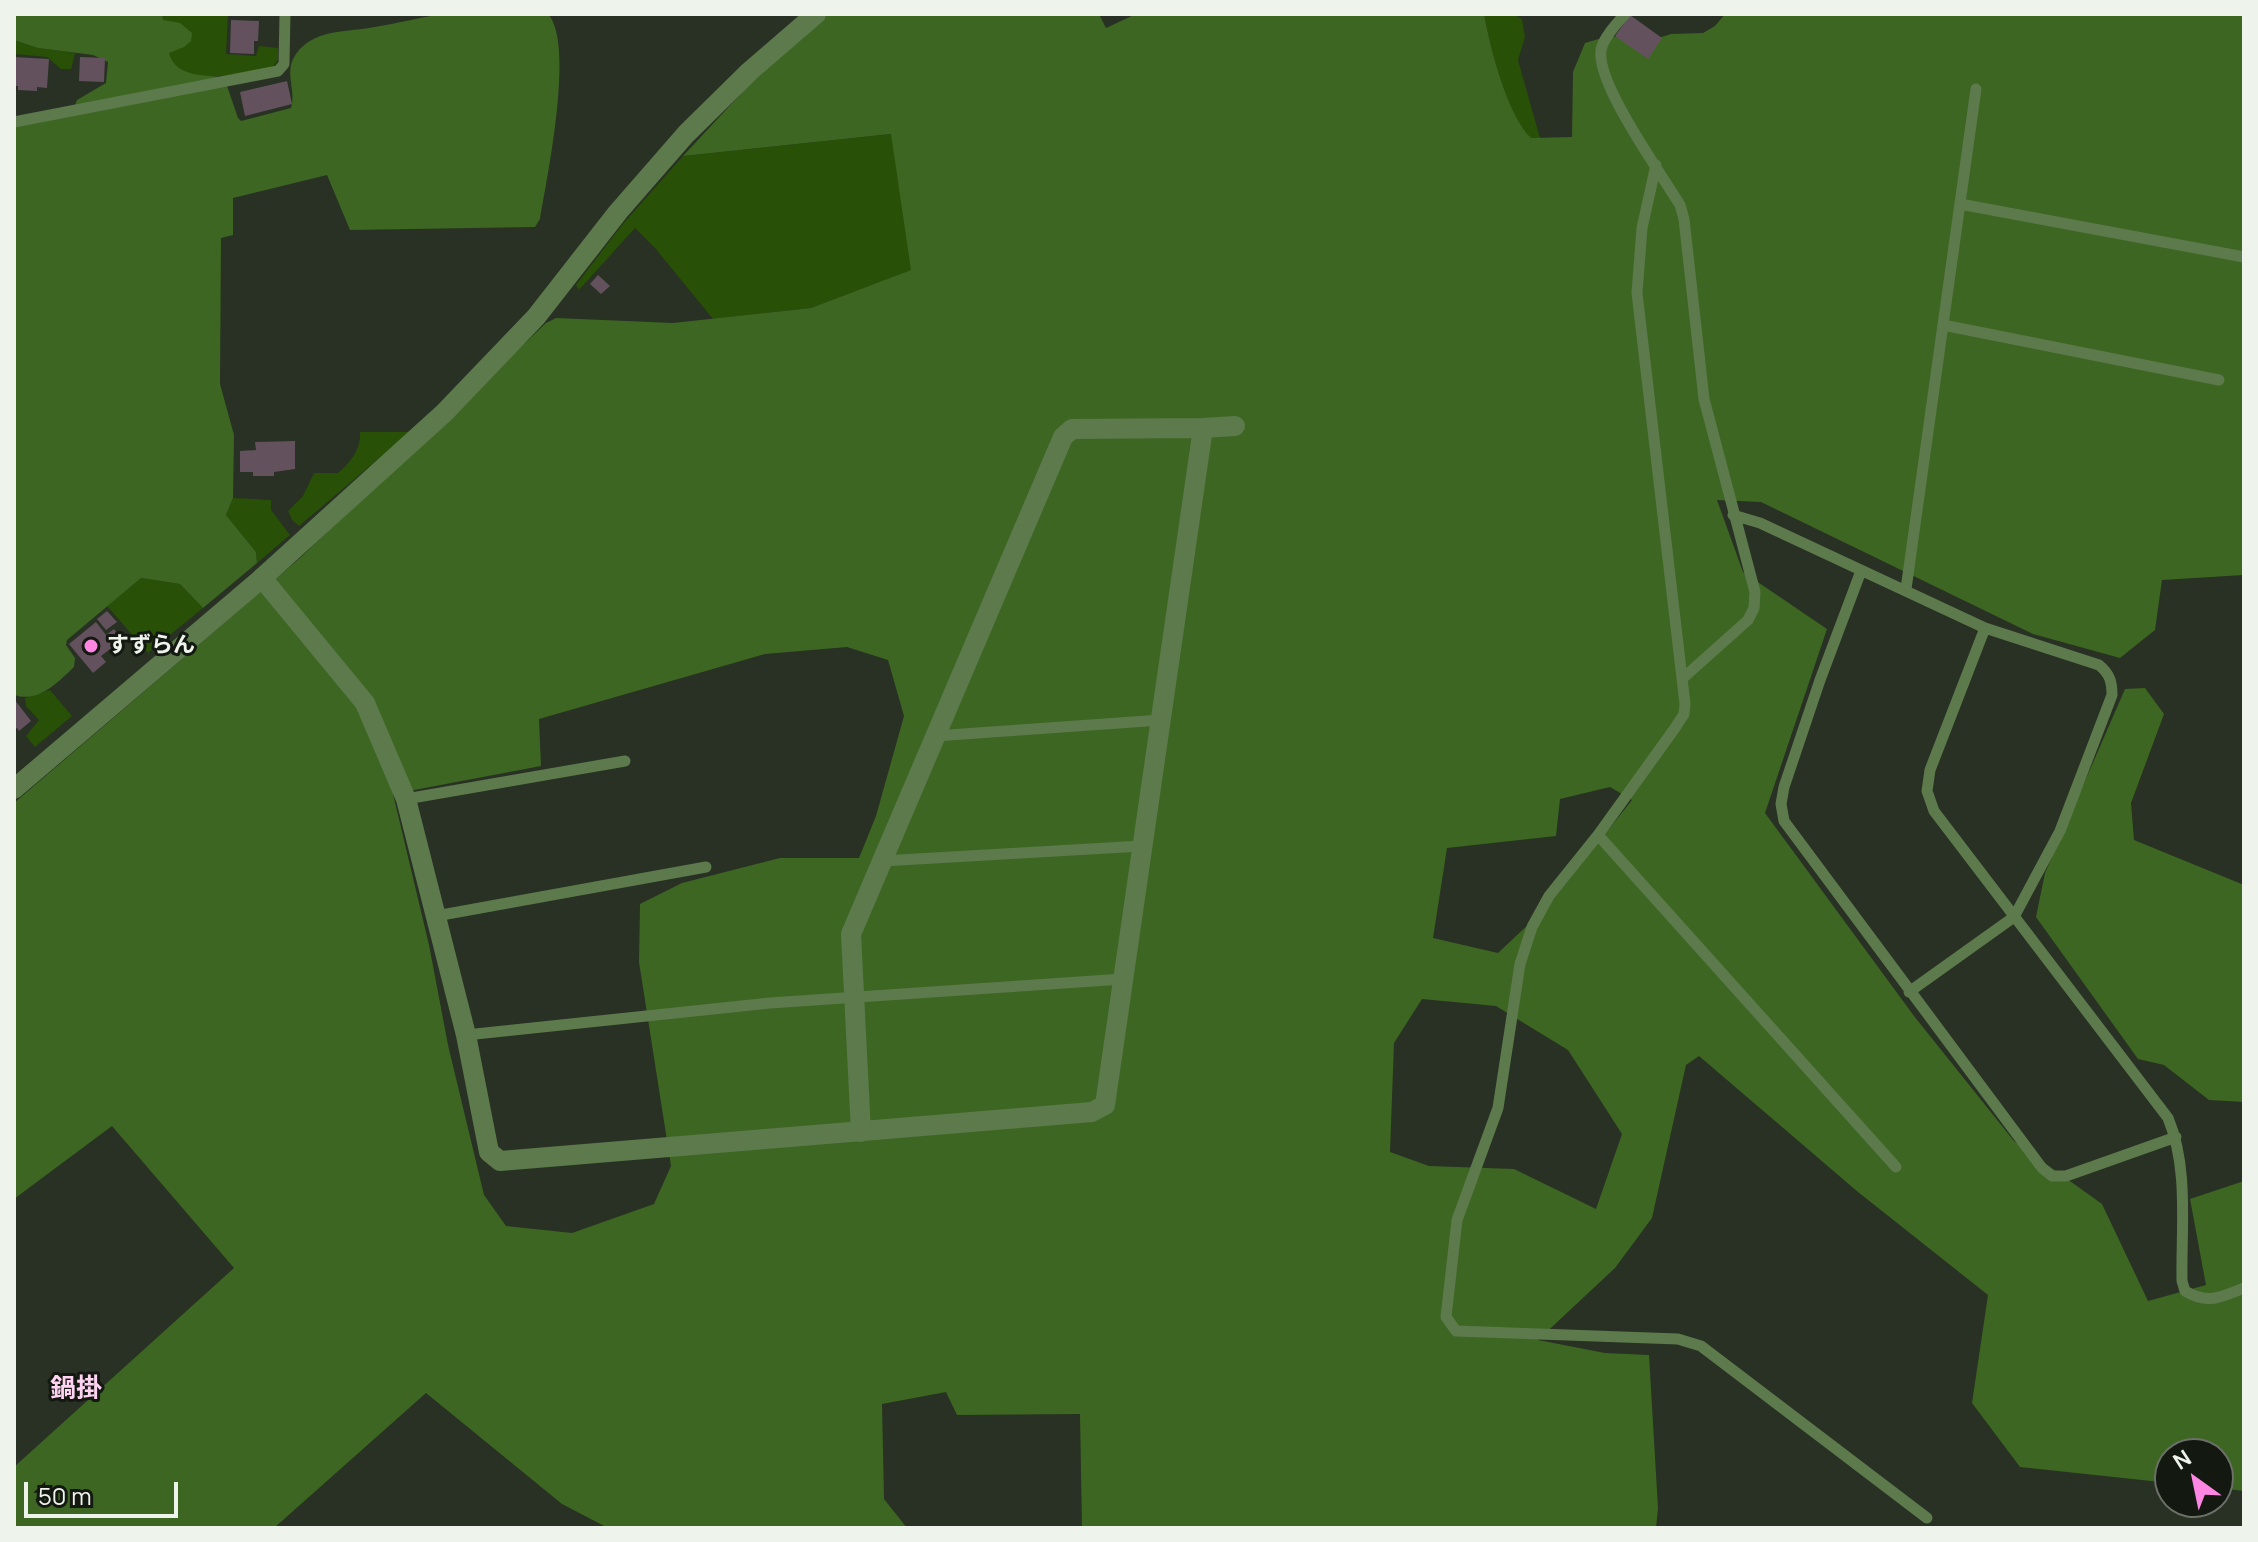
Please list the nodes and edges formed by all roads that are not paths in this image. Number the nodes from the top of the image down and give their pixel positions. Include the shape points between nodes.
1 (285, 14) edge
2 (816, 14) edge
3 (1625, 14) edge
4 (1976, 89) dead end
5 (14, 122) edge
6 (1656, 165) junction
7 (1960, 204) junction
8 (2244, 257) edge
9 (1943, 325) junction
10 (2219, 380) dead end
11 (1235, 426) dead end
12 (1203, 428) junction
13 (1733, 515) junction
14 (1861, 571) junction
15 (262, 578) junction
16 (1906, 589) junction
17 (1985, 628) junction
18 (1682, 679) junction
19 (1161, 720) junction
20 (935, 736) junction
21 (625, 761) dead end
22 (14, 789) edge
23 (406, 799) junction
24 (1598, 835) junction
25 (1142, 846) junction
26 (882, 861) junction
27 (706, 867) dead end
28 (436, 916) junction
29 (2014, 917) junction
30 (1123, 979) junction
31 (1909, 992) junction
32 (853, 998) junction
33 (466, 1035) junction
34 (861, 1132) junction
35 (2176, 1137) junction
36 (1896, 1167) dead end
37 (2244, 1288) edge
38 (1927, 1518) dead end

1 - 5 lane via 284,64 278,71
2 - 15 street via 686,134 500,357
3 - 6 lane via 1601,47 1601,66
4 - 7 lane
6 - 13 lane via 1684,219 1704,399
6 - 18 lane via 1636,279
7 - 8 lane
7 - 9 lane
9 - 10 lane
9 - 16 lane
11 - 12 street
12 - 19 street
12 - 20 street via 1072,429 1063,437
13 - 14 lane
13 - 18 lane via 1755,592 1754,608 1748,620
14 - 16 lane
14 - 31 lane via 1781,804 1784,821
15 - 22 street
15 - 23 street via 365,703
16 - 17 lane
17 - 29 lane via 1930,770 1927,791 1934,811
17 - 29 lane via 2099,665 2112,683 2060,831
18 - 24 lane via 1684,714
19 - 20 lane
19 - 25 street
20 - 26 street
21 - 23 lane
23 - 28 street
24 - 36 lane
24 - 38 lane via 1549,896 1520,964 1498,1108 1457,1220 1446,1317 1456,1331 1678,1339 1701,1346
25 - 26 lane
25 - 30 street
26 - 32 street via 851,934
27 - 28 lane
28 - 33 street
29 - 31 lane
29 - 35 lane via 2168,1118
30 - 32 lane
30 - 34 street via 1105,1105 1092,1112
31 - 35 lane via 2052,1176 2066,1176
32 - 33 lane
32 - 34 street
33 - 34 street via 489,1152 500,1161
35 - 37 lane via 2185,1291 2212,1300

